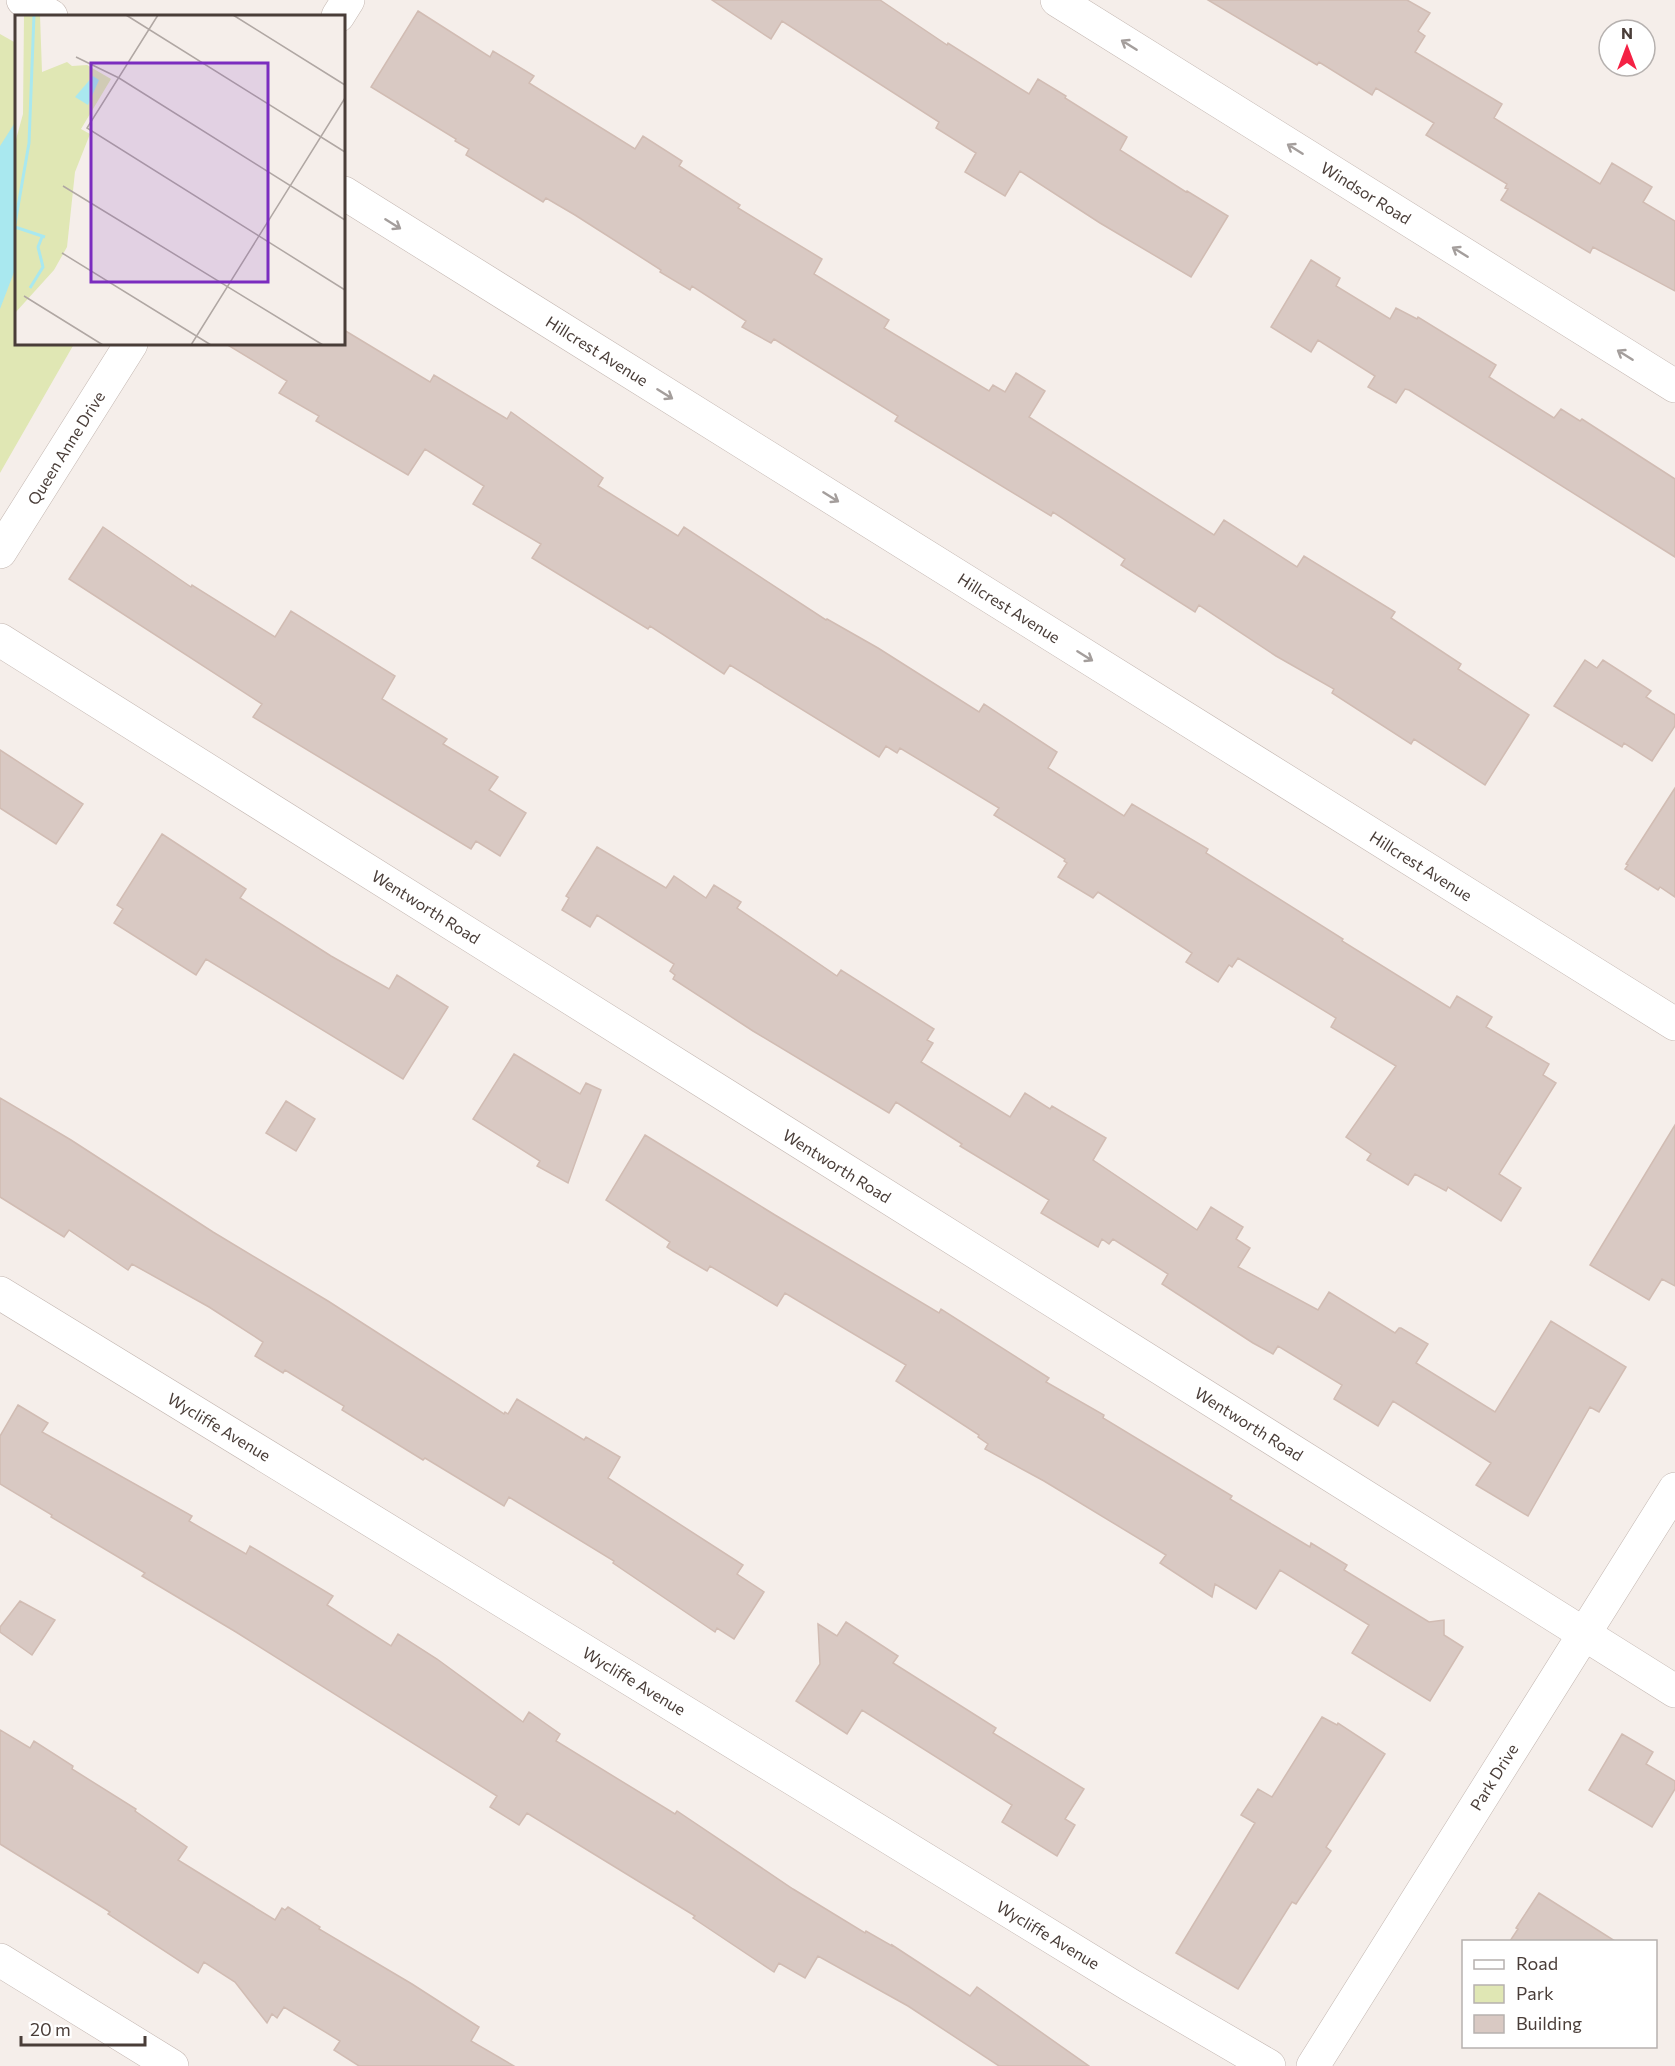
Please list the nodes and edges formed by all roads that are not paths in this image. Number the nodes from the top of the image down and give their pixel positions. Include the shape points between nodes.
1 (23, 0) edge
2 (348, 0) edge
3 (1057, 0) edge
4 (49, 15) edge
5 (339, 15) edge
6 (345, 194) edge
7 (130, 345) edge
8 (1675, 386) edge
9 (0, 552) edge
10 (0, 640) edge
11 (1675, 1024) edge
12 (0, 1293) edge
13 (1675, 1489) edge
14 (1584, 1634) junction
15 (1675, 1691) edge
16 (0, 1960) edge
17 (171, 2066) edge
18 (1269, 2066) edge
19 (1313, 2066) edge

1 - 4 street
2 - 5 street
8 -> 3 street, Windsor Road
6 -> 11 street, Hillcrest Avenue
7 - 9 street, Queen Anne Drive
10 - 14 street, Wentworth Road
12 - 18 street, Wycliffe Avenue via 1130,1985
13 - 14 street, Park Drive
14 - 15 street, Wentworth Road
14 - 19 street, Park Drive
16 - 17 street

